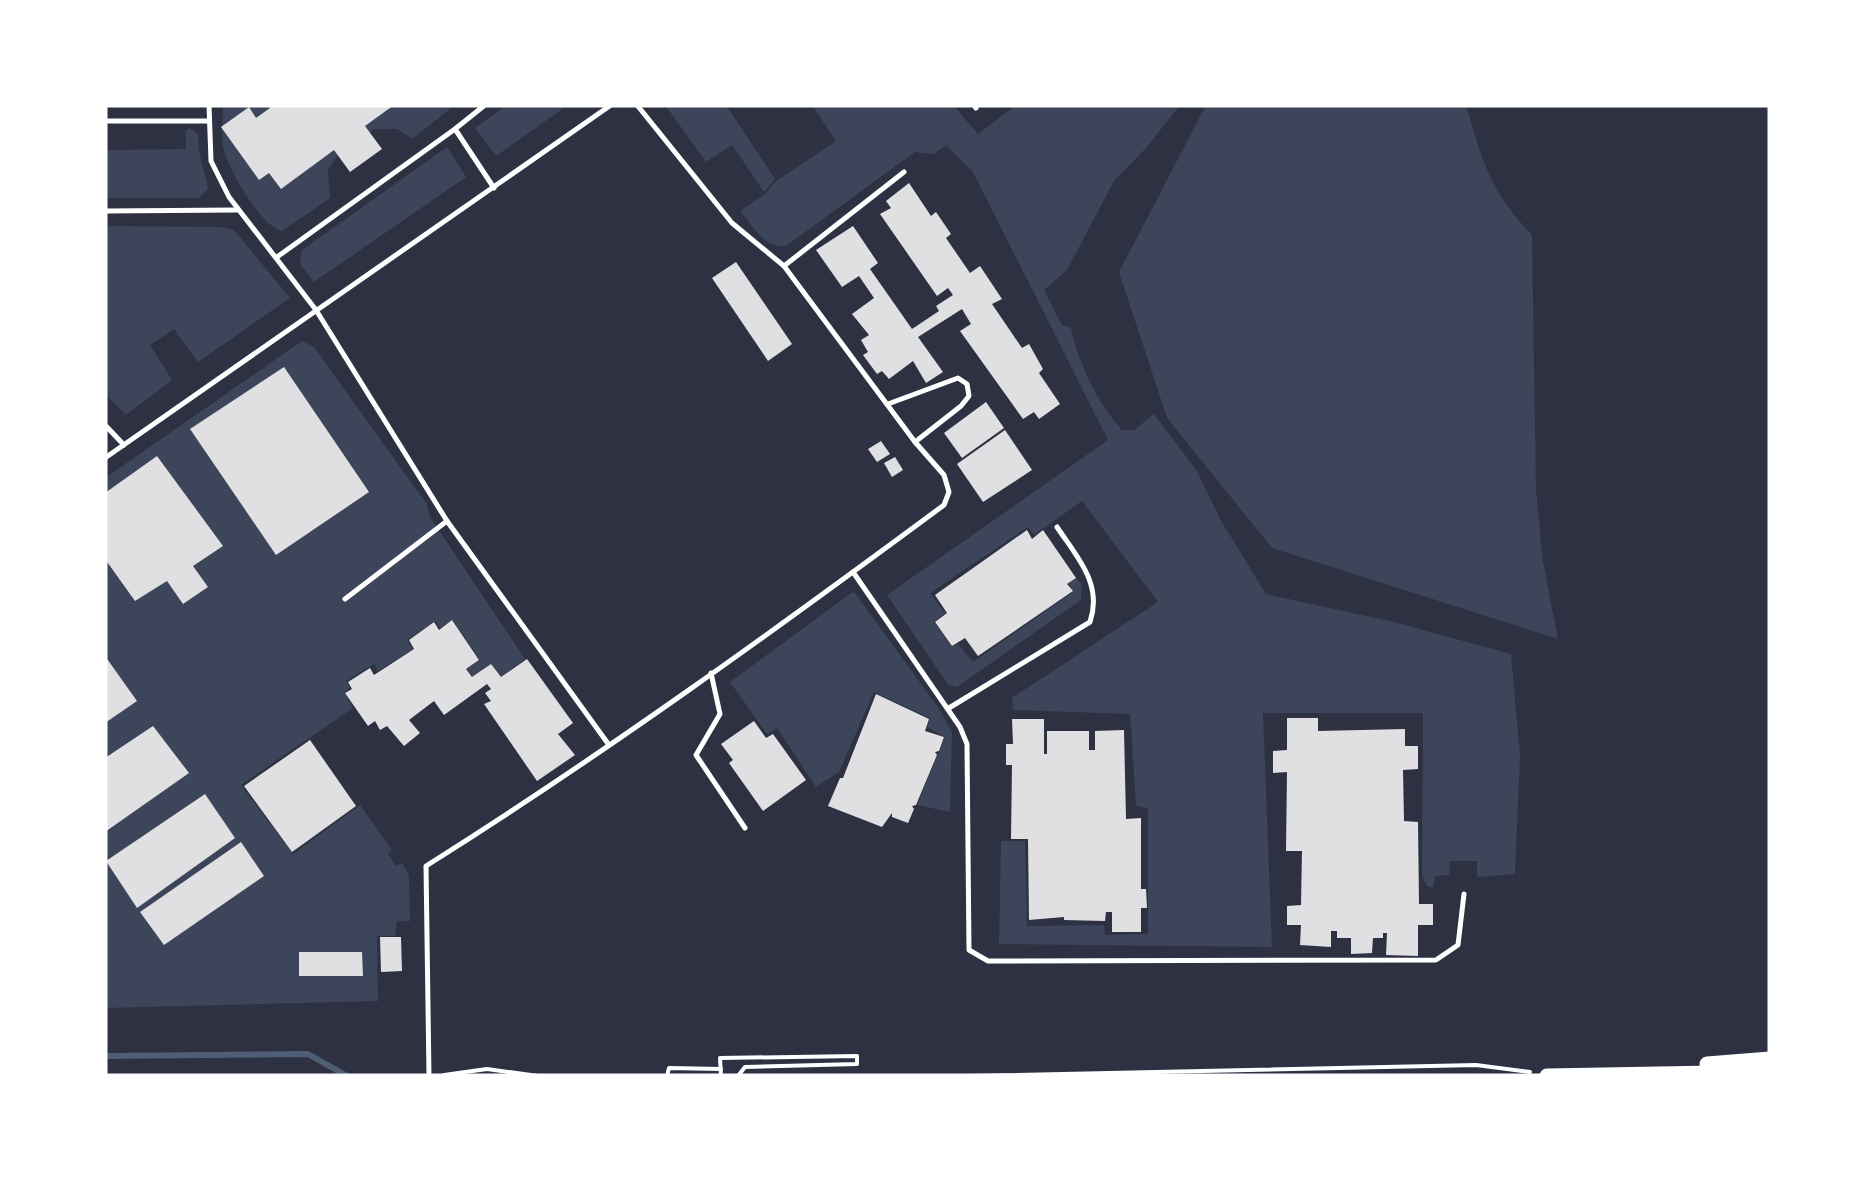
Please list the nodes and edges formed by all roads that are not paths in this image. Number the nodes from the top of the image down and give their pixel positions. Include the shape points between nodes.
1 (210, 105) edge
2 (486, 105) edge
3 (611, 105) edge
4 (637, 105) edge
5 (105, 121) edge
6 (209, 121) junction
7 (455, 129) junction
8 (904, 172) dead end
9 (494, 188) junction
10 (238, 210) junction
11 (105, 211) edge
12 (277, 257) junction
13 (784, 266) junction
14 (316, 310) junction
15 (888, 404) junction
16 (105, 426) edge
17 (915, 442) junction
18 (124, 444) junction
19 (105, 458) edge
20 (447, 521) junction
21 (1057, 527) dead end
22 (853, 572) junction
23 (345, 600) dead end
24 (711, 673) junction
25 (947, 709) junction
26 (609, 744) junction
27 (745, 828) dead end
28 (1464, 894) dead end
29 (1770, 1059) edge
30 (1770, 1072) edge
31 (432, 1076) edge
32 (1547, 1076) edge
33 (1564, 1076) edge

1 - 6 lane
2 - 7 lane
3 - 9 lane
4 - 13 lane via 732,222
5 - 6 lane
6 - 10 lane via 211,160
7 - 9 lane
7 - 12 lane
8 - 13 lane
9 - 14 lane
10 - 11 lane
10 - 12 lane
12 - 14 lane
13 - 15 lane
14 - 18 lane
14 - 20 lane
15 - 17 lane
15 - 17 lane via 958,378 967,384 969,396 961,406
16 - 18 lane
17 - 22 lane via 944,475 944,506
18 - 19 lane
20 - 23 lane
20 - 26 lane
21 - 25 lane via 1093,583 1090,622
22 - 24 lane
22 - 25 lane
24 - 26 lane
24 - 27 lane via 720,714 696,755
25 - 28 lane via 967,744 969,950 988,961 1436,960 1458,945
26 - 31 lane via 426,866
29 - 33 main road
30 - 33 main road
32 - 33 main road

